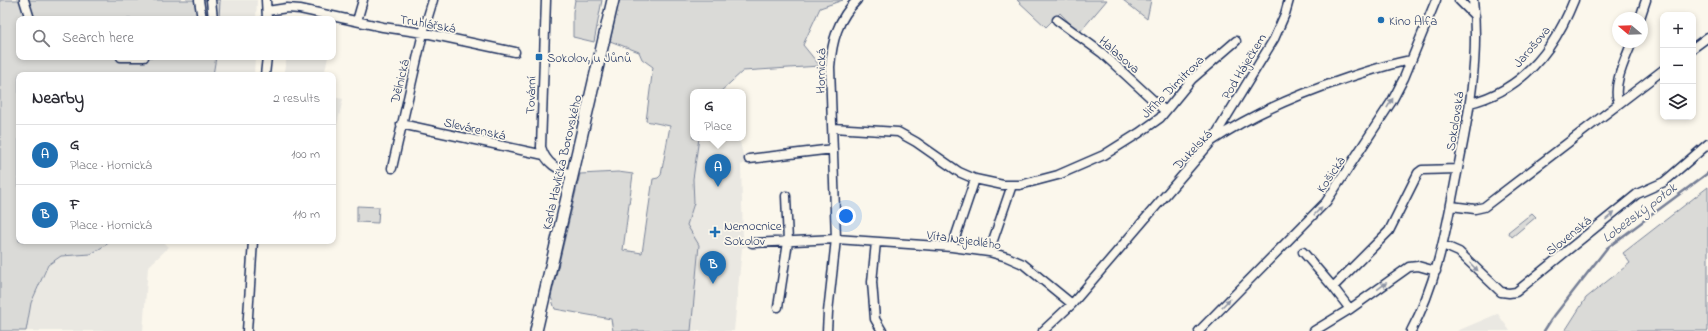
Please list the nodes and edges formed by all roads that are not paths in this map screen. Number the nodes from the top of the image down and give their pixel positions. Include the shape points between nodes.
1 (24, 0) edge
2 (199, 0) edge
3 (211, 0) edge
4 (266, 0) edge
5 (363, 0) edge
6 (433, 0) edge
7 (546, 0) edge
8 (613, 0) edge
9 (857, 0) edge
10 (1289, 0) edge
11 (1436, 0) edge
12 (1459, 0) edge
13 (1473, 0) edge
14 (1574, 0) edge
15 (1646, 0) edge
16 (1642, 12) edge
17 (267, 15) edge
18 (29, 16) edge
19 (202, 16) edge
20 (213, 16) edge
21 (331, 16) edge
22 (1475, 16) junction
23 (336, 17) edge
24 (1057, 20) dead end
25 (357, 22) junction
26 (423, 33) junction
27 (1708, 37) edge
28 (1236, 42) dead end
29 (1696, 46) edge
30 (1630, 48) edge
31 (515, 52) dead end
32 (267, 60) edge
33 (1411, 60) junction
34 (265, 72) edge
35 (1660, 72) edge
36 (1470, 103) junction
37 (1619, 103) junction
38 (1165, 111) junction
39 (401, 124) junction
40 (833, 128) junction
41 (1212, 141) junction
42 (1708, 144) edge
43 (833, 149) junction
44 (544, 155) junction
45 (749, 159) dead end
46 (392, 168) dead end
47 (1458, 169) junction
48 (573, 175) junction
49 (975, 178) junction
50 (1012, 185) junction
51 (786, 196) dead end
52 (1451, 206) junction
53 (836, 239) junction
54 (788, 242) junction
55 (876, 242) junction
56 (752, 243) dead end
57 (253, 244) edge
58 (1443, 245) junction
59 (952, 247) junction
60 (989, 252) junction
61 (1303, 252) dead end
62 (1436, 271) junction
63 (1333, 287) junction
64 (1072, 304) junction
65 (778, 308) dead end
66 (1350, 309) junction
67 (247, 331) edge
68 (536, 331) edge
69 (827, 331) edge
70 (882, 331) edge
71 (1043, 331) edge
72 (1199, 331) edge
73 (1314, 331) edge
74 (1411, 331) edge

1 - 18 street
2 - 19 street
3 - 20 street
4 - 17 street
5 - 25 street
6 - 26 street, Dělnická
7 - 44 street, Tovární via 540,140
8 - 48 street, Karla Havlíčka Borovského
9 - 40 street, Hornická via 838,27 831,46
10 - 41 street, Pod Háječkem via 1274,39
11 - 33 street, Košická
12 - 22 street
13 - 22 street, Sokolovská
14 - 36 street, Jarošova via 1565,24 1527,74 1495,94
15 - 16 street
17 - 21 street, Truhlářská via 287,8
22 - 36 street, Sokolovská
23 - 25 street, Truhlářská
24 - 38 street, Halasova via 1102,53
25 - 26 street, Truhlářská
26 - 31 street, Truhlářská
26 - 39 street, Dělnická
27 - 29 street
28 - 38 street, Jiřího Dimitrova via 1192,79
30 - 37 street via 1616,88
32 - 34 street
33 - 41 street, Dukelská via 1391,63 1295,96 1231,128
72 -> 33 street, Košická via 1326,202 1392,101
35 - 37 street
36 - 47 street, Sokolovská
37 - 52 street via 1484,207 1475,209
38 - 50 street, Jiřího Dimitrova via 1160,118 1104,155 1058,175
39 - 44 street, Slevárenská
39 - 46 street, Dělnická
40 - 43 street, Hornická
40 - 49 street, Jiřího Dimitrova via 898,132 959,172
41 - 64 street, Dukelská
58 -> 42 street, Slovenská via 1459,252 1501,292 1516,292 1637,194 1664,182
43 - 45 street
43 - 53 street, Hornická
44 - 48 street via 548,162 558,169
47 - 52 street, Sokolovská
47 - 63 street via 1422,170 1418,173 1389,231
48 - 68 street, Karla Havlíčka Borovského
49 - 50 street, Jiřího Dimitrova
49 - 59 street
50 - 60 street
51 - 54 street
52 - 58 street, Sokolovská
53 - 54 street
53 - 55 street, Víta Nejedlého
53 - 69 street, Hornická
54 - 56 street
54 - 65 street
55 - 59 street, Víta Nejedlého
55 - 70 street via 873,297 875,319
57 - 67 street
58 - 62 street, Sokolovská
59 - 60 street, Víta Nejedlého
60 - 64 street, Víta Nejedlého via 1023,264
61 - 63 street
66 -> 62 street via 1409,267 1418,266
62 - 74 street, Sokolovská via 1423,310
63 - 66 street
64 - 71 street, Dukelská
66 - 73 street

